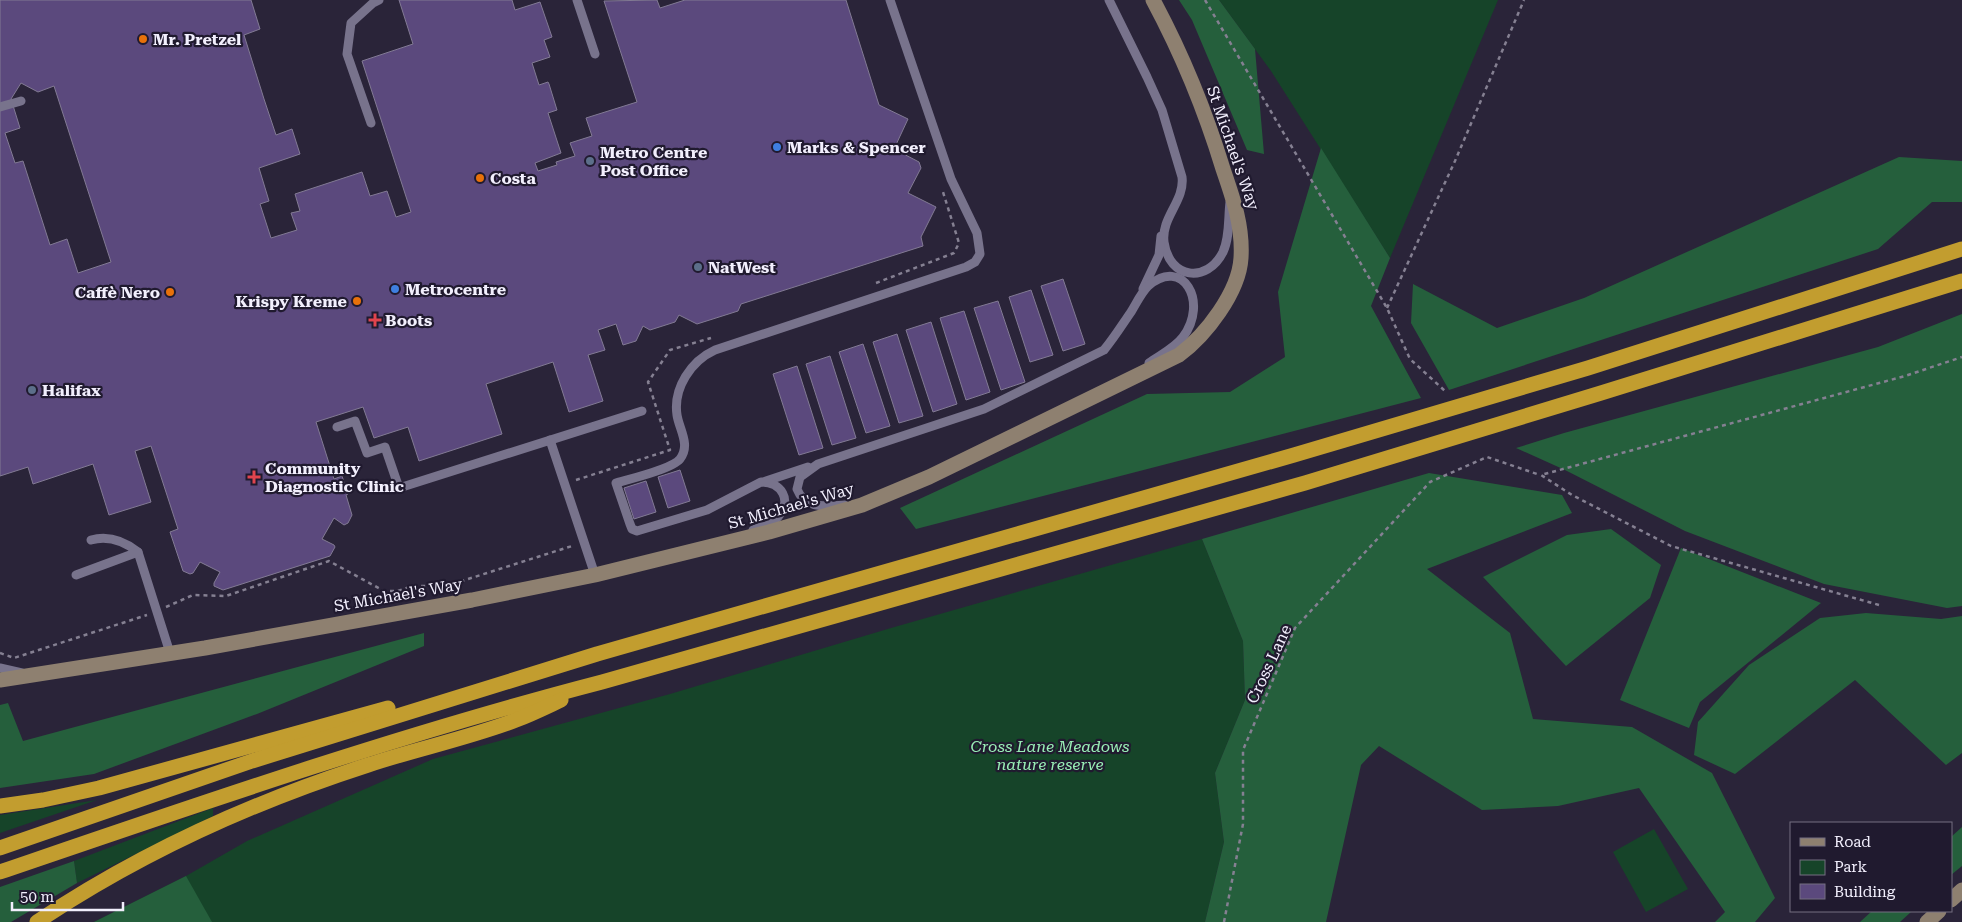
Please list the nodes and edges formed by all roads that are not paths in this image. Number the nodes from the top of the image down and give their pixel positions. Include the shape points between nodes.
1 (379, 0) edge
2 (577, 0) edge
3 (890, 0) edge
4 (1109, 0) edge
5 (1153, 0) edge
6 (595, 54) dead end
7 (21, 101) dead end
8 (0, 107) edge
9 (371, 123) dead end
10 (1230, 191) junction
11 (1169, 215) junction
12 (1962, 249) edge
13 (1962, 281) edge
14 (1142, 294) junction
15 (1120, 383) junction
16 (642, 411) dead end
17 (337, 427) dead end
18 (550, 440) junction
19 (818, 464) junction
20 (765, 482) junction
21 (862, 504) junction
22 (91, 540) dead end
23 (711, 547) junction
24 (138, 552) junction
25 (76, 575) dead end
26 (595, 575) junction
27 (170, 654) junction
28 (0, 668) edge
29 (31, 674) junction
30 (524, 677) junction
31 (0, 680) edge
32 (602, 682) junction
33 (0, 806) edge
34 (0, 848) edge
35 (0, 872) edge
36 (1962, 890) edge
37 (1952, 899) edge
38 (1938, 912) edge
39 (37, 922) edge
40 (1926, 922) edge

1 - 9 lane via 351,23 346,54
2 - 6 lane
3 - 20 lane via 951,179 977,234 980,254 966,267 707,354 686,375 678,394 677,412 685,445 679,460 616,483 632,529 637,531 707,510 752,485
4 - 11 lane via 1162,110 1182,177 1181,196
5 - 10 street, St Michael's Way via 1180,52 1211,130
7 - 8 lane
10 - 11 lane via 1224,250 1211,266 1196,274 1181,270 1170,260 1164,241
10 - 15 street, St Michael's Way via 1239,217 1241,259 1231,291 1214,320 1192,345 1165,363
11 - 14 lane via 1163,226 1158,256
12 - 30 highway via 1598,365
13 - 32 highway via 1305,483
14 - 15 lane via 1162,278 1177,279 1191,290 1194,316 1182,339
14 - 19 lane via 1104,350 984,409
15 - 21 street, St Michael's Way via 928,477
16 - 18 lane
17 - 18 lane via 355,421 367,453 385,447 399,488
18 - 26 lane
19 - 20 lane
19 - 21 lane via 800,477 797,489 805,501 814,506
20 - 23 lane via 776,485 784,497 782,511 767,524
21 - 23 street, St Michael's Way
22 - 24 lane via 113,539 127,543
23 - 26 street, St Michael's Way
24 - 25 lane
24 - 27 lane
26 - 27 street, St Michael's Way
27 - 29 street, St Michael's Way
28 - 29 lane
29 - 31 street, St Michael's Way
30 - 33 highway via 379,710 98,788
30 - 34 highway via 252,761
32 - 35 highway via 517,704 342,758
32 - 39 highway via 516,720 360,767 219,821 124,868
36 - 37 street
38 - 40 street

